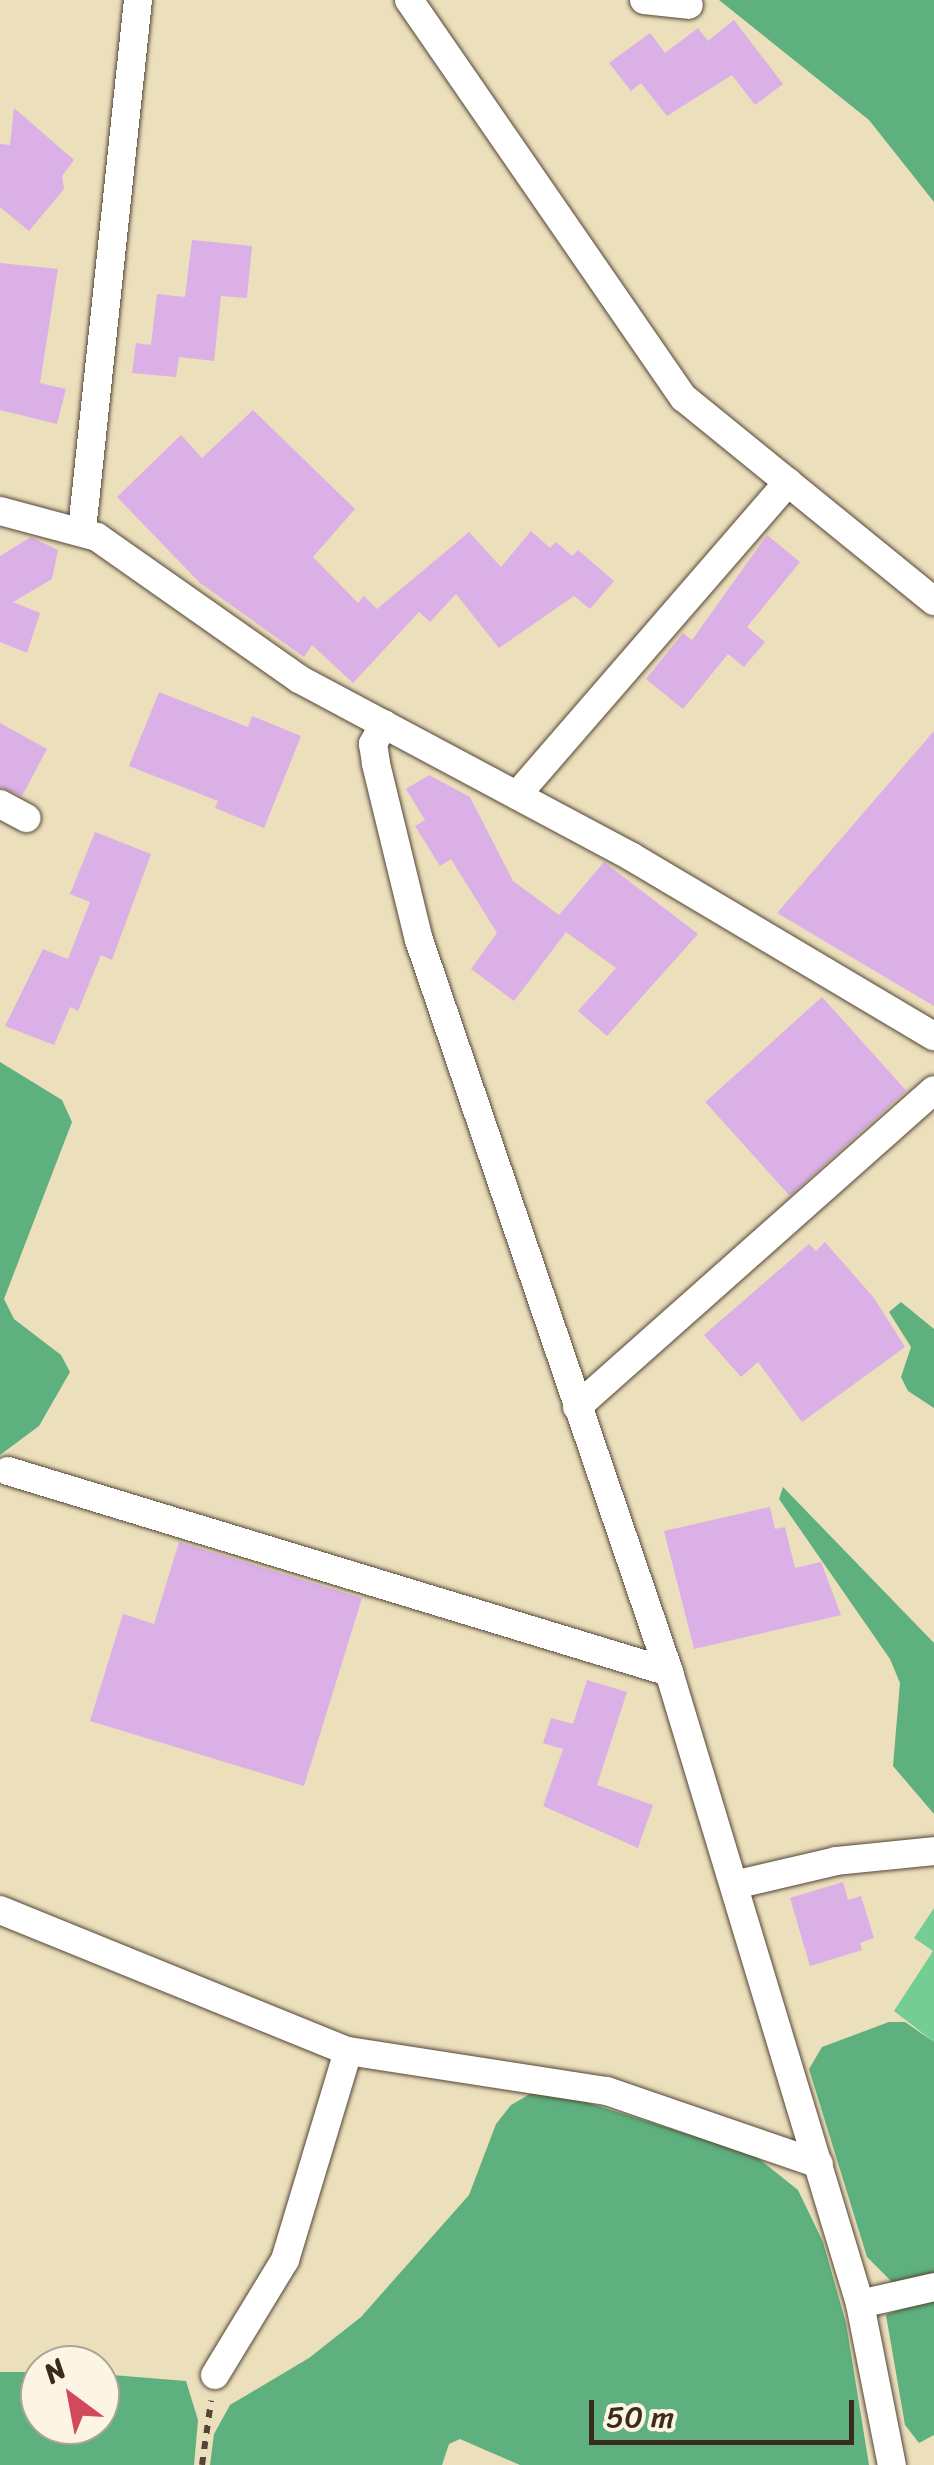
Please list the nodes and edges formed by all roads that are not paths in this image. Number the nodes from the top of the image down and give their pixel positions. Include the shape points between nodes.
1 (138, 0) edge
2 (409, 0) edge
3 (644, 0) edge
4 (689, 5) dead end
5 (788, 482) junction
6 (0, 511) edge
7 (82, 530) junction
8 (934, 601) edge
9 (384, 724) junction
10 (516, 795) junction
11 (0, 804) edge
12 (26, 818) dead end
13 (934, 1036) edge
14 (934, 1090) edge
15 (578, 1407) junction
16 (8, 1471) dead end
17 (669, 1672) junction
18 (934, 1850) edge
19 (734, 1885) junction
20 (0, 1910) edge
21 (348, 2052) junction
22 (819, 2164) junction
23 (934, 2287) edge
24 (860, 2304) junction
25 (215, 2375) road end
26 (892, 2465) edge

1 - 7 street
2 - 5 street via 684,398
3 - 4 street
5 - 8 street
5 - 10 street
6 - 7 street
7 - 9 street via 264,657
9 - 10 street
9 - 15 street via 373,744 376,764 419,940
10 - 13 street
11 - 12 street
14 - 15 street
15 - 17 street
16 - 17 street
17 - 19 street
18 - 19 street via 836,1861
19 - 22 street
20 - 21 street
21 - 22 street via 591,2087
21 - 25 street via 285,2260
22 - 24 street
23 - 24 street
24 - 26 street

